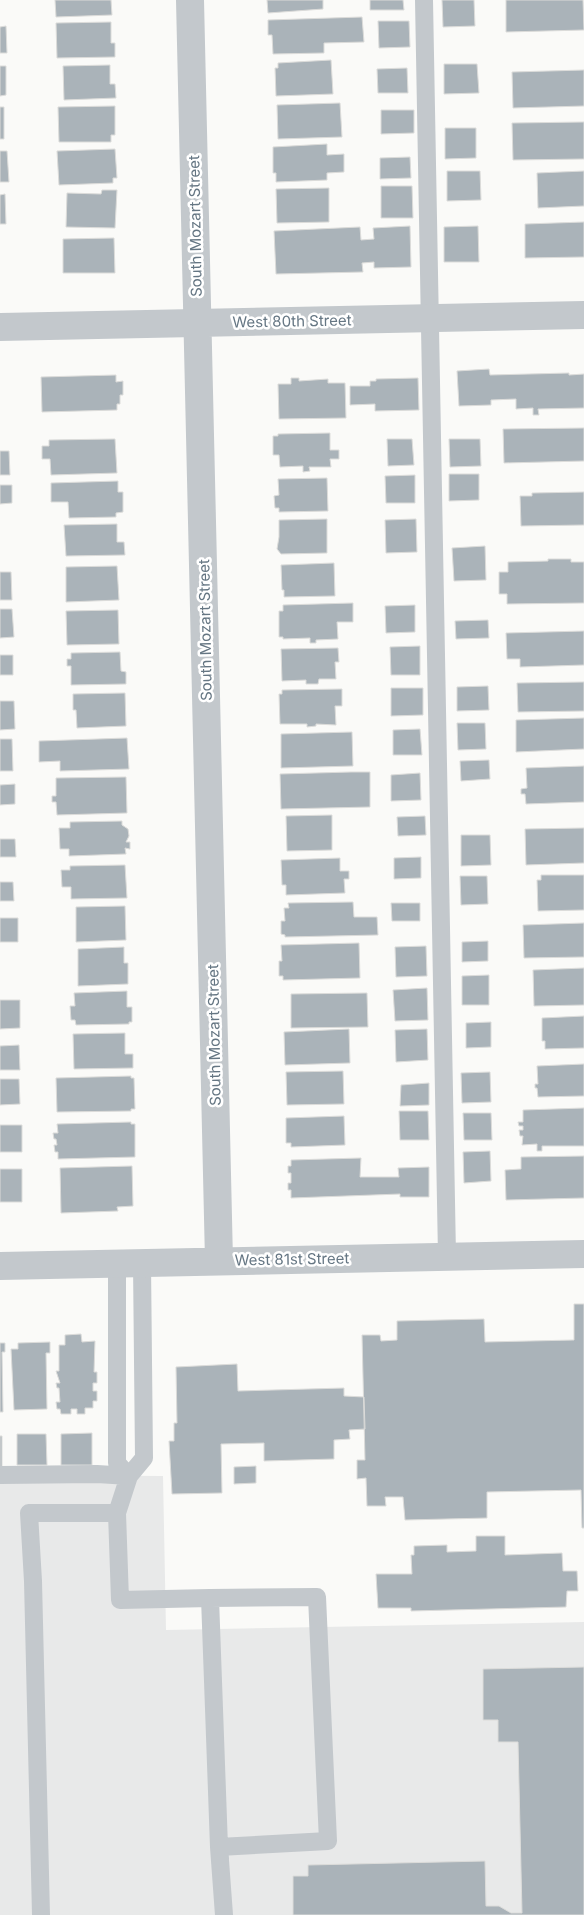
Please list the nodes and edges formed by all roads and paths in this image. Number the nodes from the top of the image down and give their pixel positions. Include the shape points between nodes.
1 (190, 0) edge
2 (424, 0) edge
3 (584, 315) edge
4 (429, 318) junction
5 (197, 323) junction
6 (0, 327) edge
7 (584, 1254) edge
8 (447, 1256) junction
9 (219, 1261) junction
10 (130, 1263) junction
11 (0, 1266) edge
12 (0, 1476) edge
13 (129, 1476) junction
14 (117, 1513) junction
15 (210, 1598) junction
16 (219, 1847) junction
17 (41, 1915) edge
18 (224, 1915) edge

1 - 5 street, South Mozart Street
2 - 4 lane
3 - 4 street, West 80th Street
4 - 5 street, West 80th Street
4 - 8 lane
5 - 6 street, West 80th Street
5 - 9 street, South Mozart Street
7 - 8 street, West 81st Street
8 - 9 street, West 81st Street
9 - 10 street, West 81st Street
10 - 11 street, West 81st Street
10 - 13 lane via 117,1463
10 - 13 lane via 144,1458
12 - 13 lane
13 - 14 lane
14 - 15 lane via 120,1600
14 - 17 lane via 29,1513
15 - 16 lane
15 - 16 lane via 317,1598 328,1841
16 - 18 lane

